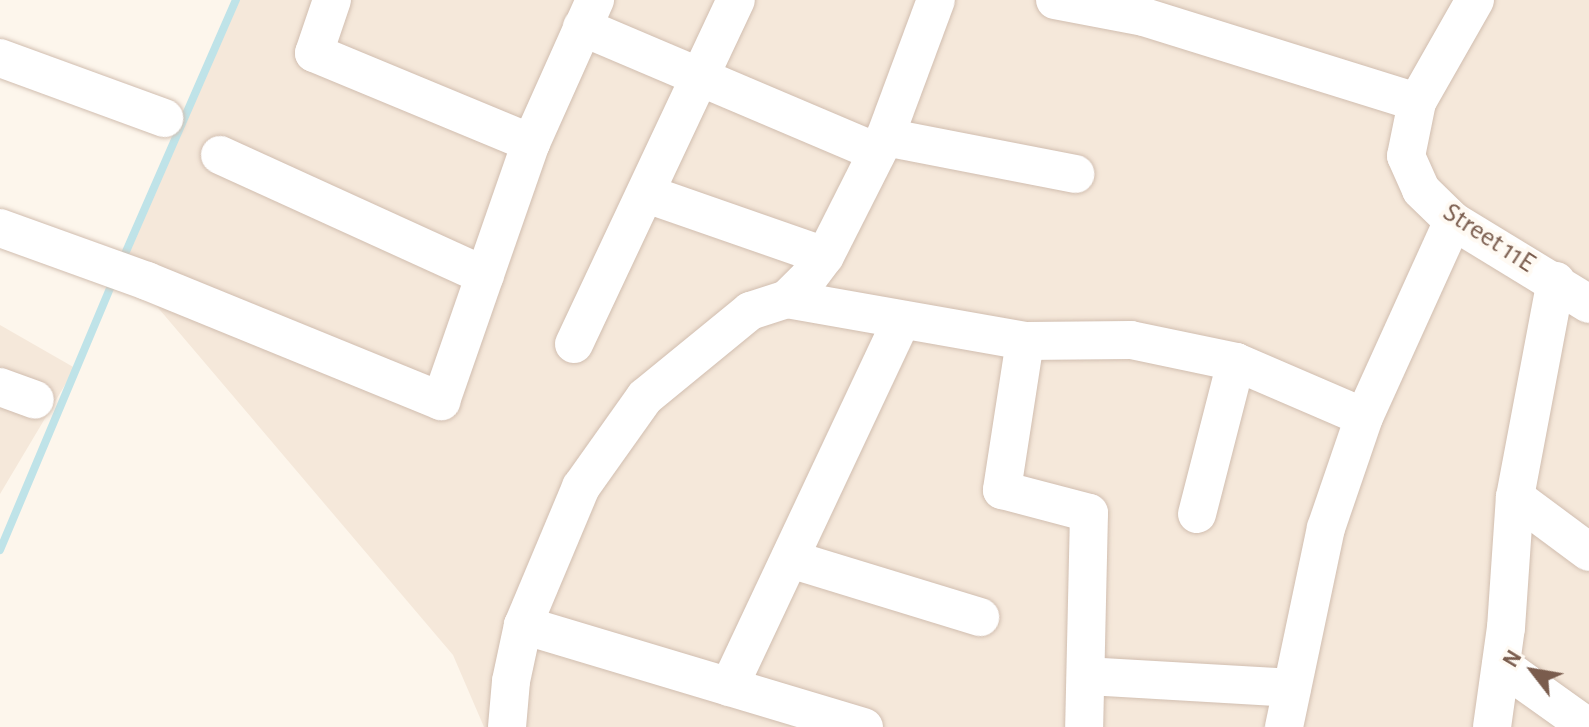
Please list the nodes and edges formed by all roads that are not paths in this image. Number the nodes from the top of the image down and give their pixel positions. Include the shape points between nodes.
1 (332, 0) edge
2 (736, 0) edge
3 (936, 0) edge
4 (1055, 0) edge
5 (1470, 2) edge
6 (589, 14) edge
7 (0, 58) edge
8 (699, 79) junction
9 (1417, 102) junction
10 (164, 118) dead end
11 (531, 143) junction
12 (881, 144) junction
13 (220, 155) dead end
14 (1075, 174) dead end
15 (647, 194) junction
16 (1453, 221) junction
17 (0, 228) edge
18 (825, 256) junction
19 (485, 276) junction
20 (1556, 281) junction
21 (787, 299) junction
22 (1589, 304) edge
23 (901, 321) junction
24 (1025, 341) junction
25 (574, 344) dead end
26 (1236, 362) junction
27 (1364, 417) junction
28 (1515, 497) junction
29 (1197, 514) dead end
30 (1589, 552) edge
31 (790, 559) junction
32 (980, 617) dead end
33 (523, 625) junction
34 (1501, 665) junction
35 (1086, 676) junction
36 (729, 687) junction
37 (1292, 688) junction
38 (507, 727) edge
39 (864, 727) edge
40 (1084, 727) edge
41 (1284, 727) edge
42 (1492, 727) edge
43 (1588, 727) edge

1 - 11 street via 314,53
2 - 8 street
3 - 12 street
4 - 9 street via 1144,17
5 - 9 street
6 - 8 street
6 - 11 street
7 - 10 street
8 - 12 street
8 - 15 street
9 - 16 street, Street 11E via 1406,156 1421,190
11 - 19 street
12 - 14 street
12 - 18 street
13 - 19 street
15 - 18 street
15 - 25 street
16 - 20 street, Street 11E
16 - 27 street
17 - 19 street via 147,281 441,401
18 - 21 street
20 - 22 street, Street 11E
20 - 28 street
21 - 23 street
21 - 33 street via 750,311 645,397 581,487
23 - 24 street
23 - 31 street
24 - 26 street via 1131,340
24 - 35 street via 1002,490 1089,513
26 - 27 street
26 - 29 street
27 - 37 street via 1326,528
28 - 30 street
28 - 34 street
31 - 32 street
31 - 36 street
33 - 36 street
33 - 38 street
34 - 42 street
34 - 43 street
35 - 37 street
35 - 40 street
36 - 39 street
37 - 41 street

